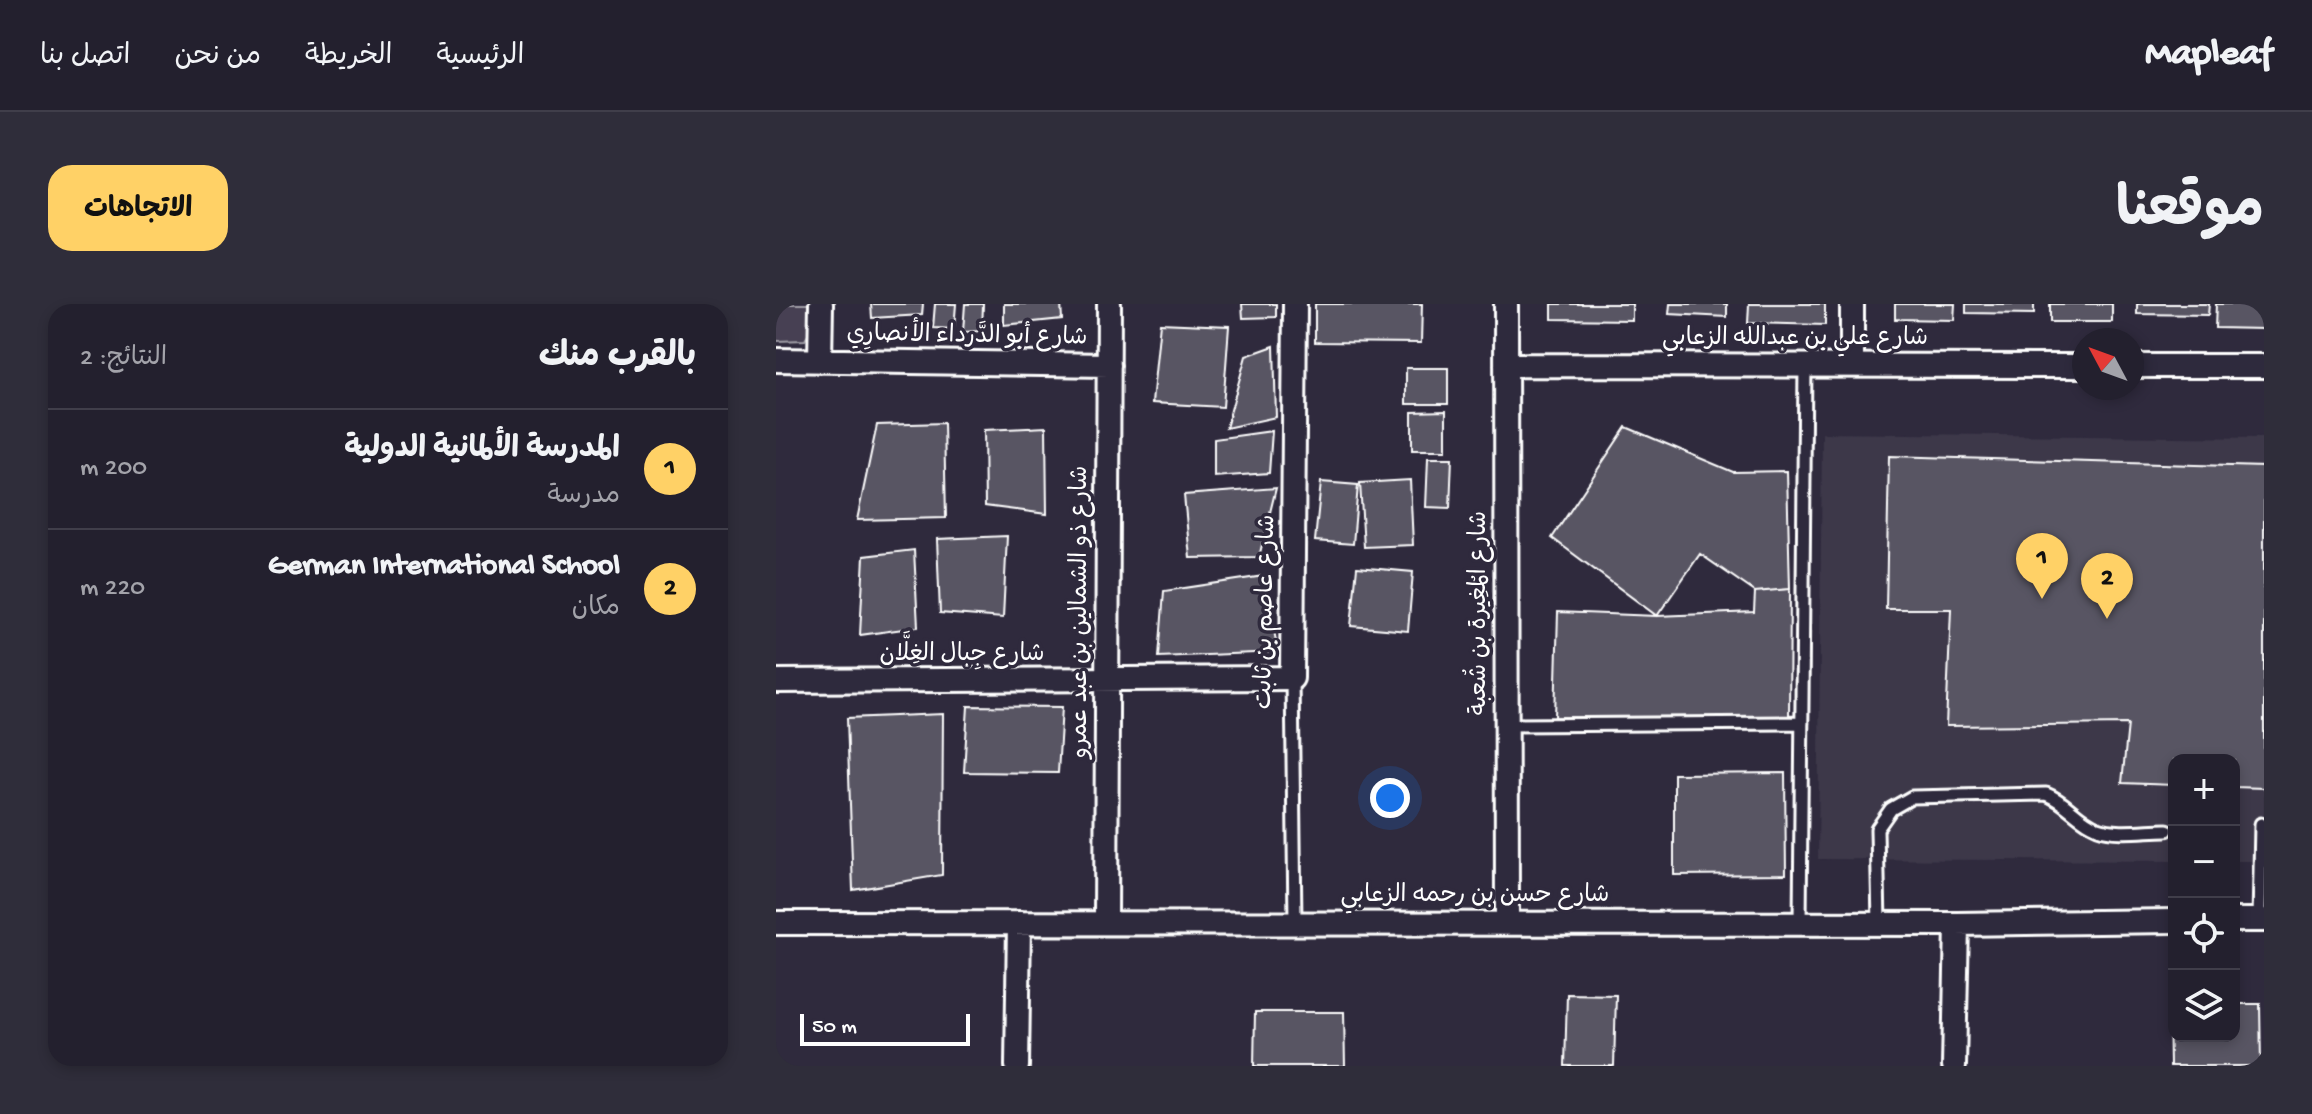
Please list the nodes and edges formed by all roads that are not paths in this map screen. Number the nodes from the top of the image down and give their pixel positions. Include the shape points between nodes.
1 (821, 304) edge
2 (1109, 304) edge
3 (1295, 304) edge
4 (1506, 304) edge
5 (1852, 304) edge
6 (776, 360) edge
7 (820, 361) junction
8 (1109, 365) junction
9 (1506, 365) junction
10 (1805, 365) junction
11 (1852, 365) junction
12 (2072, 366) edge
13 (2144, 366) edge
14 (2264, 366) edge
15 (1292, 678) junction
16 (776, 681) edge
17 (1107, 681) junction
18 (1802, 723) junction
19 (1507, 725) junction
20 (2261, 824) dead end
21 (2167, 830) dead end
22 (2240, 920) edge
23 (2261, 920) edge
24 (1106, 921) junction
25 (1295, 921) junction
26 (1507, 921) junction
27 (2168, 921) edge
28 (776, 923) edge
29 (1019, 923) junction
30 (1800, 923) junction
31 (1879, 924) junction
32 (1957, 924) junction
33 (1017, 1066) edge
34 (1954, 1066) edge

1 - 7 street
2 - 8 street, شارع ذو الشمالين بن عبد عمرو
3 - 15 street, شارع عاصم بن ثابت
4 - 9 street, شارع المُغِيرة بن شُعبة
5 - 11 street
6 - 7 street, شارع أبو الدَّرداء الأنصارِي
7 - 8 street, شارع أبو الدَّرداء الأنصارِي
8 - 17 street, شارع ذو الشمالين بن عبد عمرو
9 - 10 street, شارع علي بن عبدالله الزعابي
9 - 19 street, شارع المُغِيرة بن شُعبة
10 - 11 street, شارع علي بن عبدالله الزعابي
10 - 18 lane
11 - 12 street, شارع علي بن عبدالله الزعابي
13 - 14 street
15 - 17 street, شارع جِبال الغِلَّان
15 - 25 lane, شارع عاصم بن ثابت
16 - 17 street, شارع جِبال الغِلَّان
17 - 24 street, شارع ذو الشمالين بن عبد عمرو
18 - 19 lane
18 - 30 lane
19 - 26 street, شارع المُغِيرة بن شُعبة
20 - 23 lane
21 - 31 lane via 2099,829 2046,794 1912,797 1891,809 1877,829
22 - 23 street
24 - 25 street, شارع حسن بن رحمه الزعابي
24 - 29 street, شارع حسن بن رحمه الزعابي
25 - 26 street, شارع حسن بن رحمه الزعابي
26 - 30 street, شارع حسن بن رحمه الزعابي
27 - 32 street, شارع حسن بن رحمه الزعابي
28 - 29 street, شارع حسن بن رحمه الزعابي
29 - 33 street
30 - 31 street, شارع حسن بن رحمه الزعابي
31 - 32 street, شارع حسن بن رحمه الزعابي
32 - 34 street

